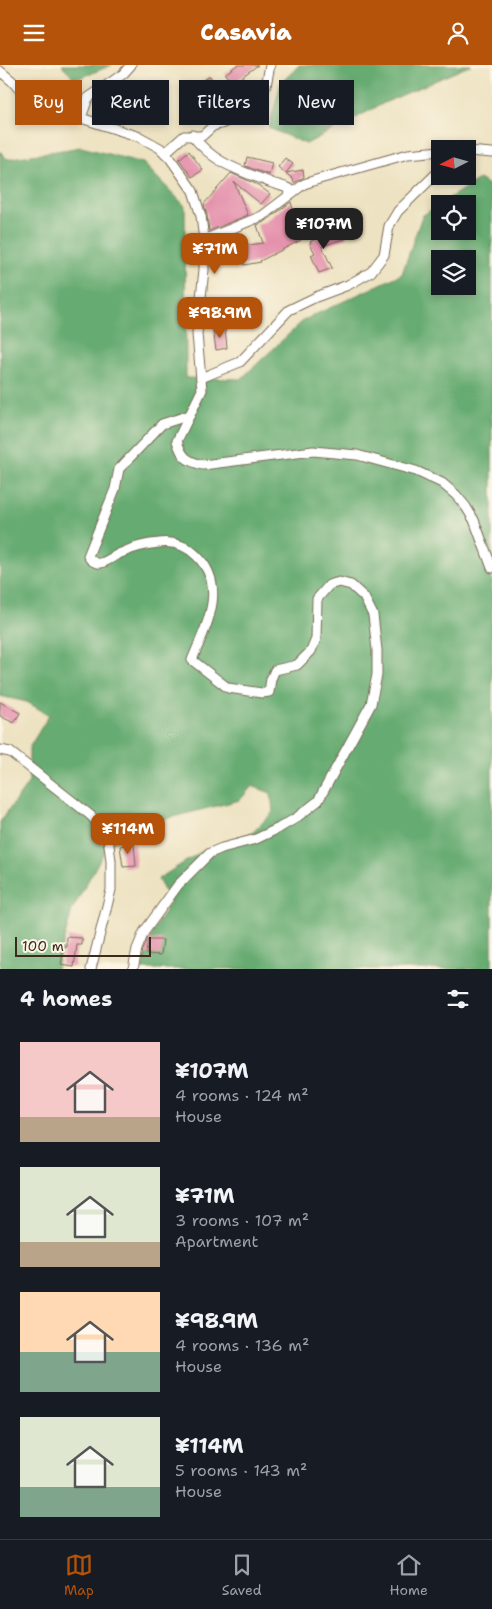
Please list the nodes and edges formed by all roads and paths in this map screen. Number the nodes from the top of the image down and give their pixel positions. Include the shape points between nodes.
1 (132, 65) edge
2 (270, 65) edge
3 (0, 71) edge
4 (15, 84) edge
5 (82, 115) edge
6 (82, 118) edge
7 (192, 135) junction
8 (431, 152) edge
9 (476, 152) edge
10 (164, 153) junction
11 (492, 153) edge
12 (431, 179) edge
13 (293, 192) junction
14 (204, 240) junction
15 (201, 378) junction
16 (190, 415) junction
17 (492, 568) edge
18 (0, 750) edge
19 (91, 969) edge
20 (133, 969) edge

1 - 5 street via 88,97
2 - 7 street via 266,86 248,112 213,126 202,136
3 - 4 street
6 - 10 street via 140,137
7 - 10 street via 184,136
7 - 13 street via 219,161 288,187
8 - 13 street via 381,161 304,184
9 - 11 street
10 - 14 street via 193,191
12 - 15 street via 398,211 389,226 384,255 371,272 289,310 240,362
13 - 14 street via 262,216
14 - 15 street via 197,334
15 - 16 street via 202,390
16 - 17 street via 177,441 181,454 202,465 313,451 334,452 416,471 442,483 456,495 474,520
16 - 20 street via 162,424 119,469 115,489 89,559 100,563 122,552 159,543 189,548 207,570 214,598 192,659 228,688 262,693 269,692 275,670 297,665 310,651 316,639 317,599 329,585 340,582 351,585 364,597 373,615 377,675 372,704 318,801 279,828 256,839 210,853 178,885 144,932
18 - 19 street via 10,752 90,815 108,837 111,890

